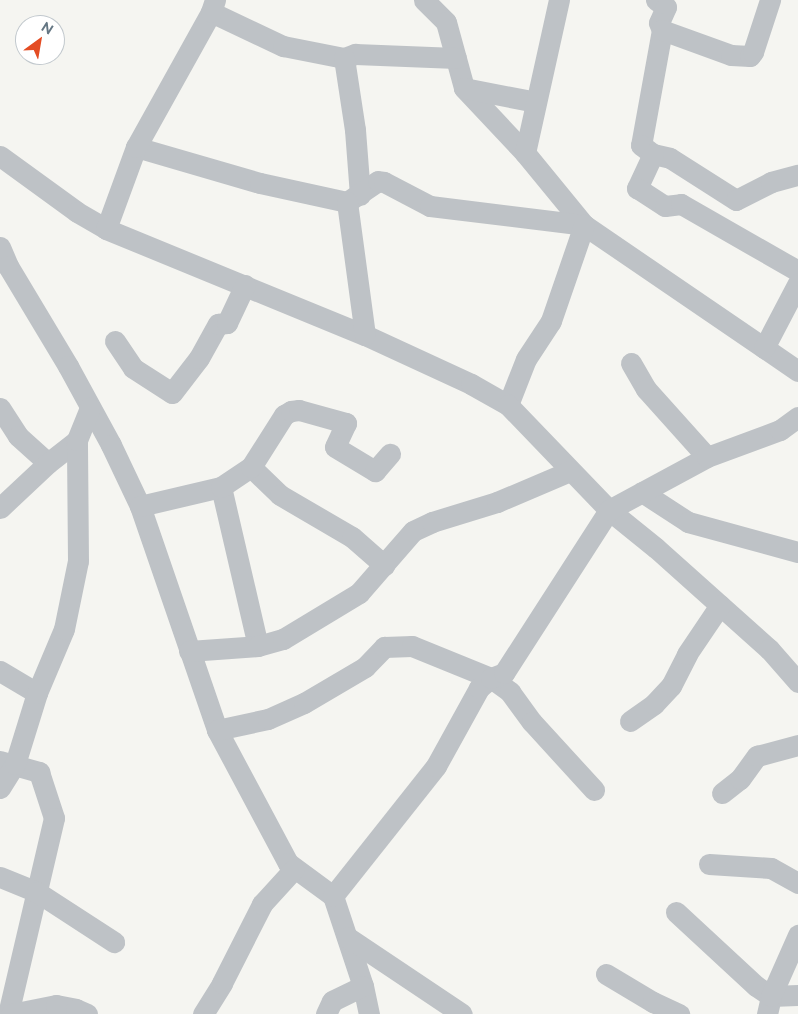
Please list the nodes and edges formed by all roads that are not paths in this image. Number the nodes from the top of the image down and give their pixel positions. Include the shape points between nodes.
1 (424, 0) edge
2 (559, 0) edge
3 (770, 0) edge
4 (664, 2) edge
5 (213, 6) edge
6 (662, 30) junction
7 (344, 58) junction
8 (456, 58) junction
9 (464, 88) junction
10 (536, 102) junction
11 (136, 147) junction
12 (525, 153) junction
13 (653, 154) junction
14 (0, 156) edge
15 (798, 175) edge
16 (353, 198) junction
17 (584, 225) junction
18 (106, 230) junction
19 (3, 258) edge
20 (798, 272) edge
21 (798, 283) edge
22 (245, 285) junction
23 (365, 335) junction
24 (115, 341) dead end
25 (764, 348) junction
26 (631, 364) dead end
27 (798, 371) edge
28 (508, 406) junction
29 (0, 408) edge
30 (90, 408) junction
31 (798, 417) edge
32 (77, 440) junction
33 (390, 454) dead end
34 (706, 457) junction
35 (48, 463) junction
36 (251, 467) junction
37 (570, 471) junction
38 (220, 487) junction
39 (642, 492) junction
40 (140, 506) junction
41 (0, 508) edge
42 (609, 510) junction
43 (798, 552) edge
44 (384, 565) junction
45 (720, 605) junction
46 (258, 646) junction
47 (189, 651) junction
48 (0, 672) edge
49 (491, 678) junction
50 (798, 682) edge
51 (37, 693) junction
52 (630, 721) dead end
53 (217, 730) junction
54 (798, 745) edge
55 (7, 762) edge
56 (0, 788) edge
57 (594, 790) dead end
58 (722, 793) dead end
59 (709, 864) dead end
60 (294, 869) junction
61 (0, 877) edge
62 (798, 882) edge
63 (37, 892) junction
64 (333, 896) junction
65 (676, 912) dead end
66 (798, 935) edge
67 (347, 937) junction
68 (114, 942) dead end
69 (606, 974) dead end
70 (363, 986) junction
71 (798, 995) edge
72 (766, 1008) edge
73 (10, 1014) edge
74 (87, 1014) edge
75 (203, 1014) edge
76 (326, 1014) edge
77 (370, 1014) edge
78 (462, 1014) edge
79 (679, 1014) edge

1 - 8 street via 446,22
2 - 10 street
3 - 6 street via 750,56 730,55
4 - 6 street via 658,23
5 - 7 street via 283,46
5 - 11 street
6 - 13 street via 641,145
7 - 8 street via 355,54
7 - 16 street via 355,130
8 - 9 street
9 - 10 street
9 - 12 street
10 - 12 street
11 - 16 street via 260,183
11 - 18 street
12 - 17 street
13 - 15 street via 670,158 736,200 771,182
13 - 20 street via 637,188 665,206 680,204
14 - 18 street
16 - 17 street via 378,181 430,206
16 - 23 street
17 - 25 street
17 - 28 street via 551,321 526,359
18 - 22 street
19 - 30 street
21 - 25 street
22 - 23 street
22 - 24 street via 227,323 218,324 199,358 172,393 132,368
23 - 28 street via 471,384
25 - 27 street
26 - 34 street via 646,389
28 - 37 street
29 - 35 street via 18,436
30 - 32 street
30 - 40 street
31 - 34 street via 780,430
32 - 35 street
32 - 51 street via 76,575 64,629
33 - 36 street via 375,471 335,447 346,423 299,410 284,415
34 - 39 street
35 - 41 street
36 - 38 street
36 - 44 street via 280,495 352,537
37 - 42 street
37 - 44 street via 497,502 413,531
38 - 40 street
38 - 46 street
39 - 42 street
39 - 43 street via 688,522
40 - 47 street
42 - 45 street
42 - 49 street via 504,673
44 - 46 street via 359,593 293,634
45 - 50 street via 769,648
45 - 52 street via 687,654 671,686 654,704
46 - 47 street
47 - 53 street
48 - 51 street
49 - 53 street via 412,646 384,647 364,667 304,703 268,719
49 - 57 street via 510,692 532,722
49 - 64 street via 473,697 436,766
51 - 55 street
53 - 60 street
54 - 58 street via 757,756 740,779
55 - 56 street
55 - 63 street via 39,772 54,818
59 - 62 street via 771,868
60 - 64 street
60 - 75 street via 262,904 222,984
61 - 63 street
63 - 68 street
63 - 73 street
64 - 67 street
65 - 72 street via 756,986
66 - 72 street
67 - 70 street
67 - 78 street
69 - 79 street
70 - 76 street via 332,1001
70 - 77 street
71 - 72 street
73 - 74 street via 56,1005

